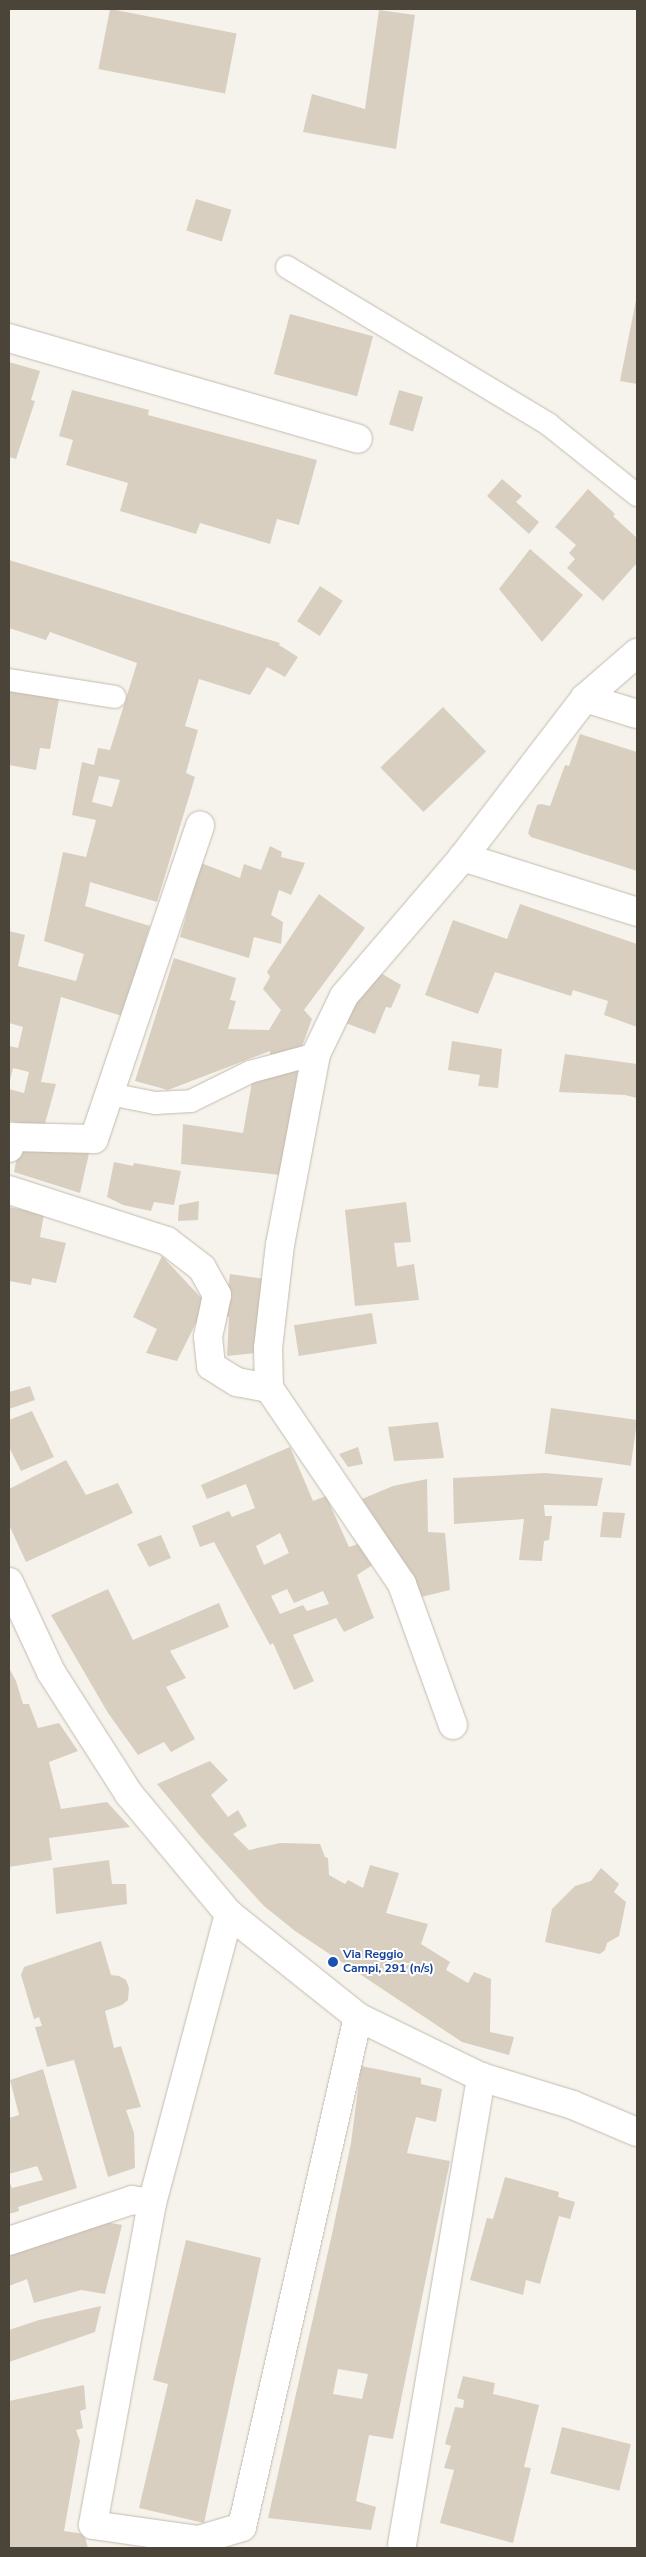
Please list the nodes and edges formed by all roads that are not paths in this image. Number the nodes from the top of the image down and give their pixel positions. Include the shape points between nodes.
1 (287, 267) dead end
2 (9, 338) edge
3 (358, 439) dead end
4 (637, 495) edge
5 (637, 653) edge
6 (9, 680) edge
7 (115, 697) dead end
8 (584, 698) junction
9 (637, 714) edge
10 (200, 825) dead end
11 (463, 857) junction
12 (637, 912) edge
13 (316, 1054) junction
14 (110, 1094) junction
15 (9, 1148) edge
16 (9, 1190) edge
17 (269, 1388) junction
18 (9, 1582) edge
19 (453, 1725) dead end
20 (229, 1914) junction
21 (358, 2016) junction
22 (481, 2077) junction
23 (637, 2132) edge
24 (152, 2203) junction
25 (9, 2241) edge
26 (402, 2545) dead end

1 - 4 lane via 548,424
2 - 3 street
5 - 8 street
6 - 7 lane
8 - 9 street
8 - 11 street
10 - 14 street
11 - 12 street
11 - 13 street via 344,996
13 - 14 lane via 250,1072 191,1102 154,1103
13 - 17 street via 280,1245 268,1348
14 - 15 street via 94,1139 11,1137
16 - 17 street via 167,1241 202,1268 217,1295 208,1337 211,1366 237,1382
17 - 19 street via 402,1584
18 - 20 street via 52,1672 129,1794
20 - 21 street
20 - 24 street
21 - 22 street
21 - 24 street via 242,2527 199,2540 93,2525
22 - 23 street via 573,2105
22 - 26 street
24 - 25 street via 132,2200

